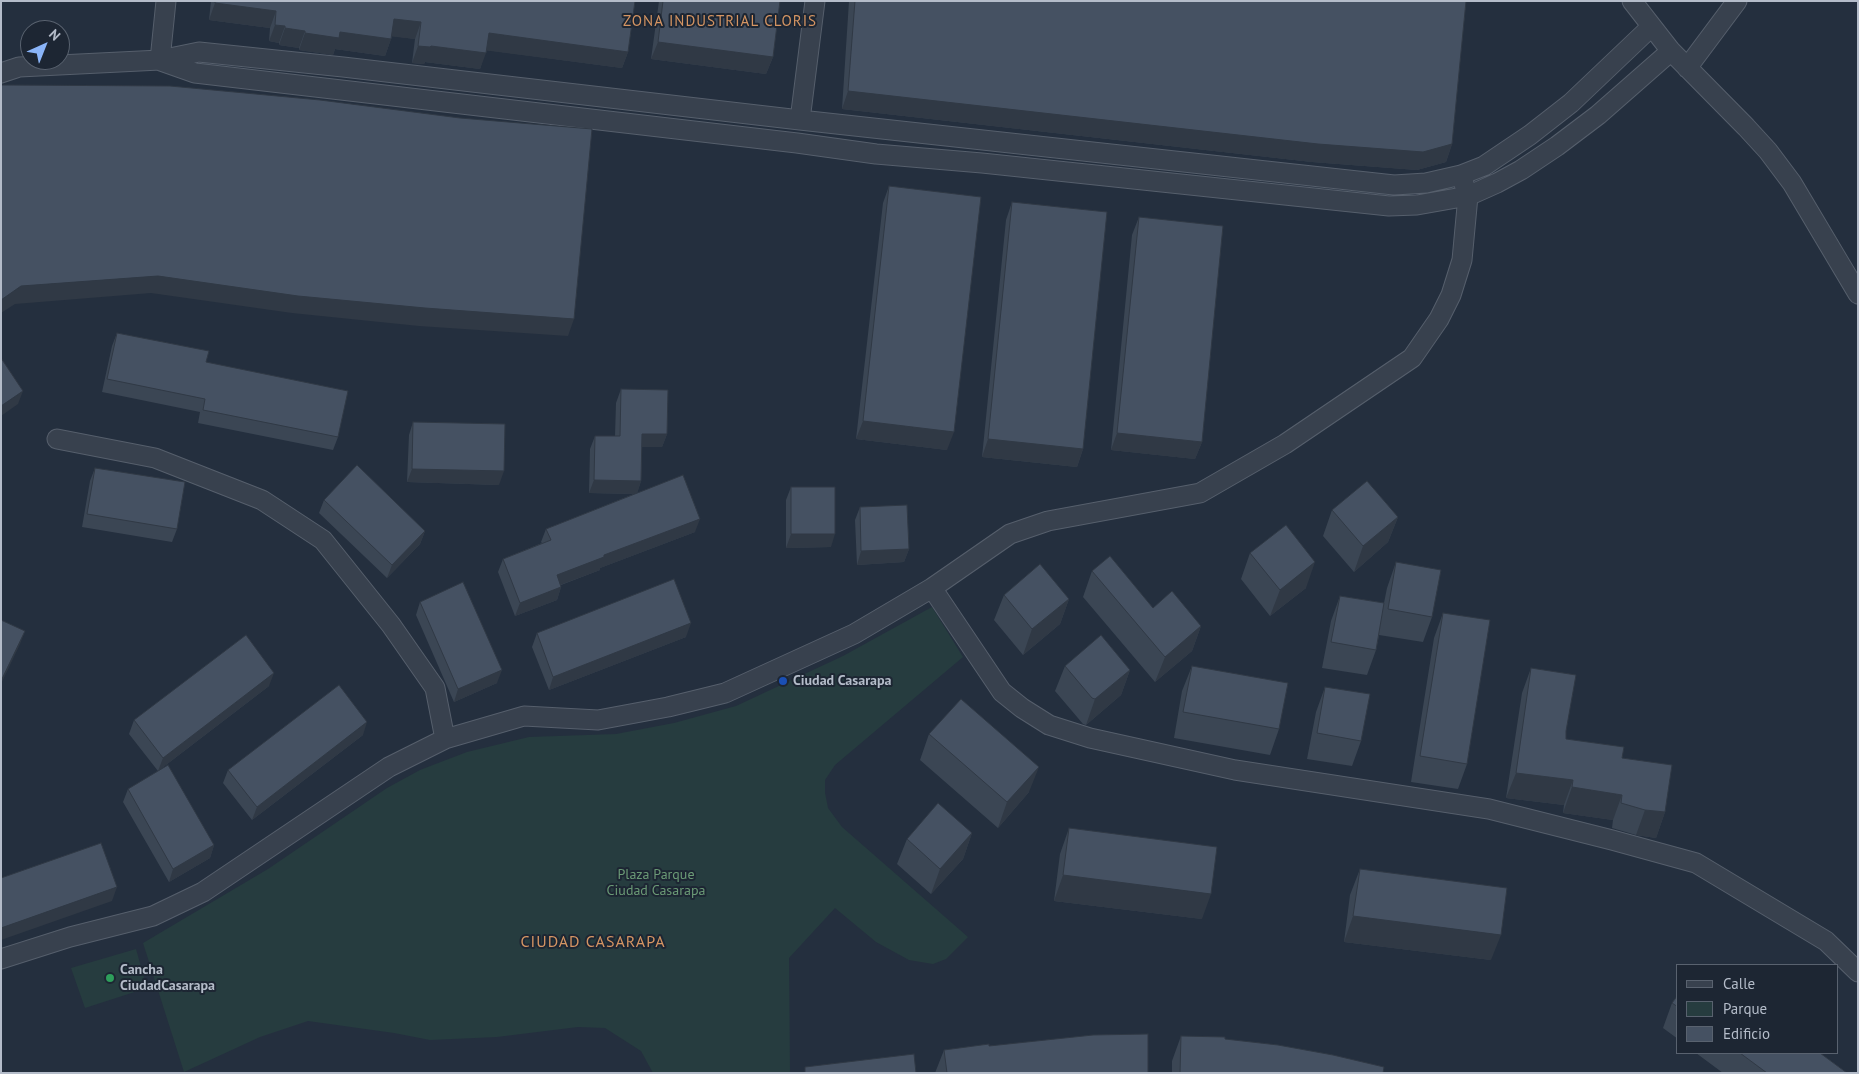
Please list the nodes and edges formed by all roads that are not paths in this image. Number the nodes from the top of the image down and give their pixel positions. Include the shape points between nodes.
1 (166, 1) edge
2 (815, 1) edge
3 (1632, 1) edge
4 (1738, 1) edge
5 (1651, 27) junction
6 (1671, 51) junction
7 (160, 60) junction
8 (1687, 68) junction
9 (1, 73) edge
10 (800, 120) junction
11 (1461, 175) junction
12 (1468, 196) junction
13 (1858, 294) edge
14 (56, 439) dead end
15 (932, 588) junction
16 (445, 739) junction
17 (1, 959) edge
18 (1858, 972) edge

1 - 7 street
2 - 10 street
3 - 5 street
4 - 8 street
5 - 6 street
5 - 11 street via 1571,103 1530,135 1484,166
6 - 8 street
6 - 12 street via 1557,146 1521,170
7 - 9 street via 19,67
7 - 10 street via 199,52
7 - 12 street via 195,73 876,154 1389,206 1417,205
8 - 13 street via 1746,127 1792,183
10 - 11 street via 1394,185 1426,183
11 - 12 street
12 - 15 street via 1462,260 1451,296 1412,358 1285,444 1200,493 1048,521 1010,534
14 - 16 street via 155,458 262,500 323,540 391,625 435,688
15 - 16 street via 854,634 724,693 598,720 524,716
15 - 18 street via 1002,692 1049,724 1090,738 1235,770 1489,809 1696,863 1826,941
16 - 17 street via 389,767 203,892 153,916

